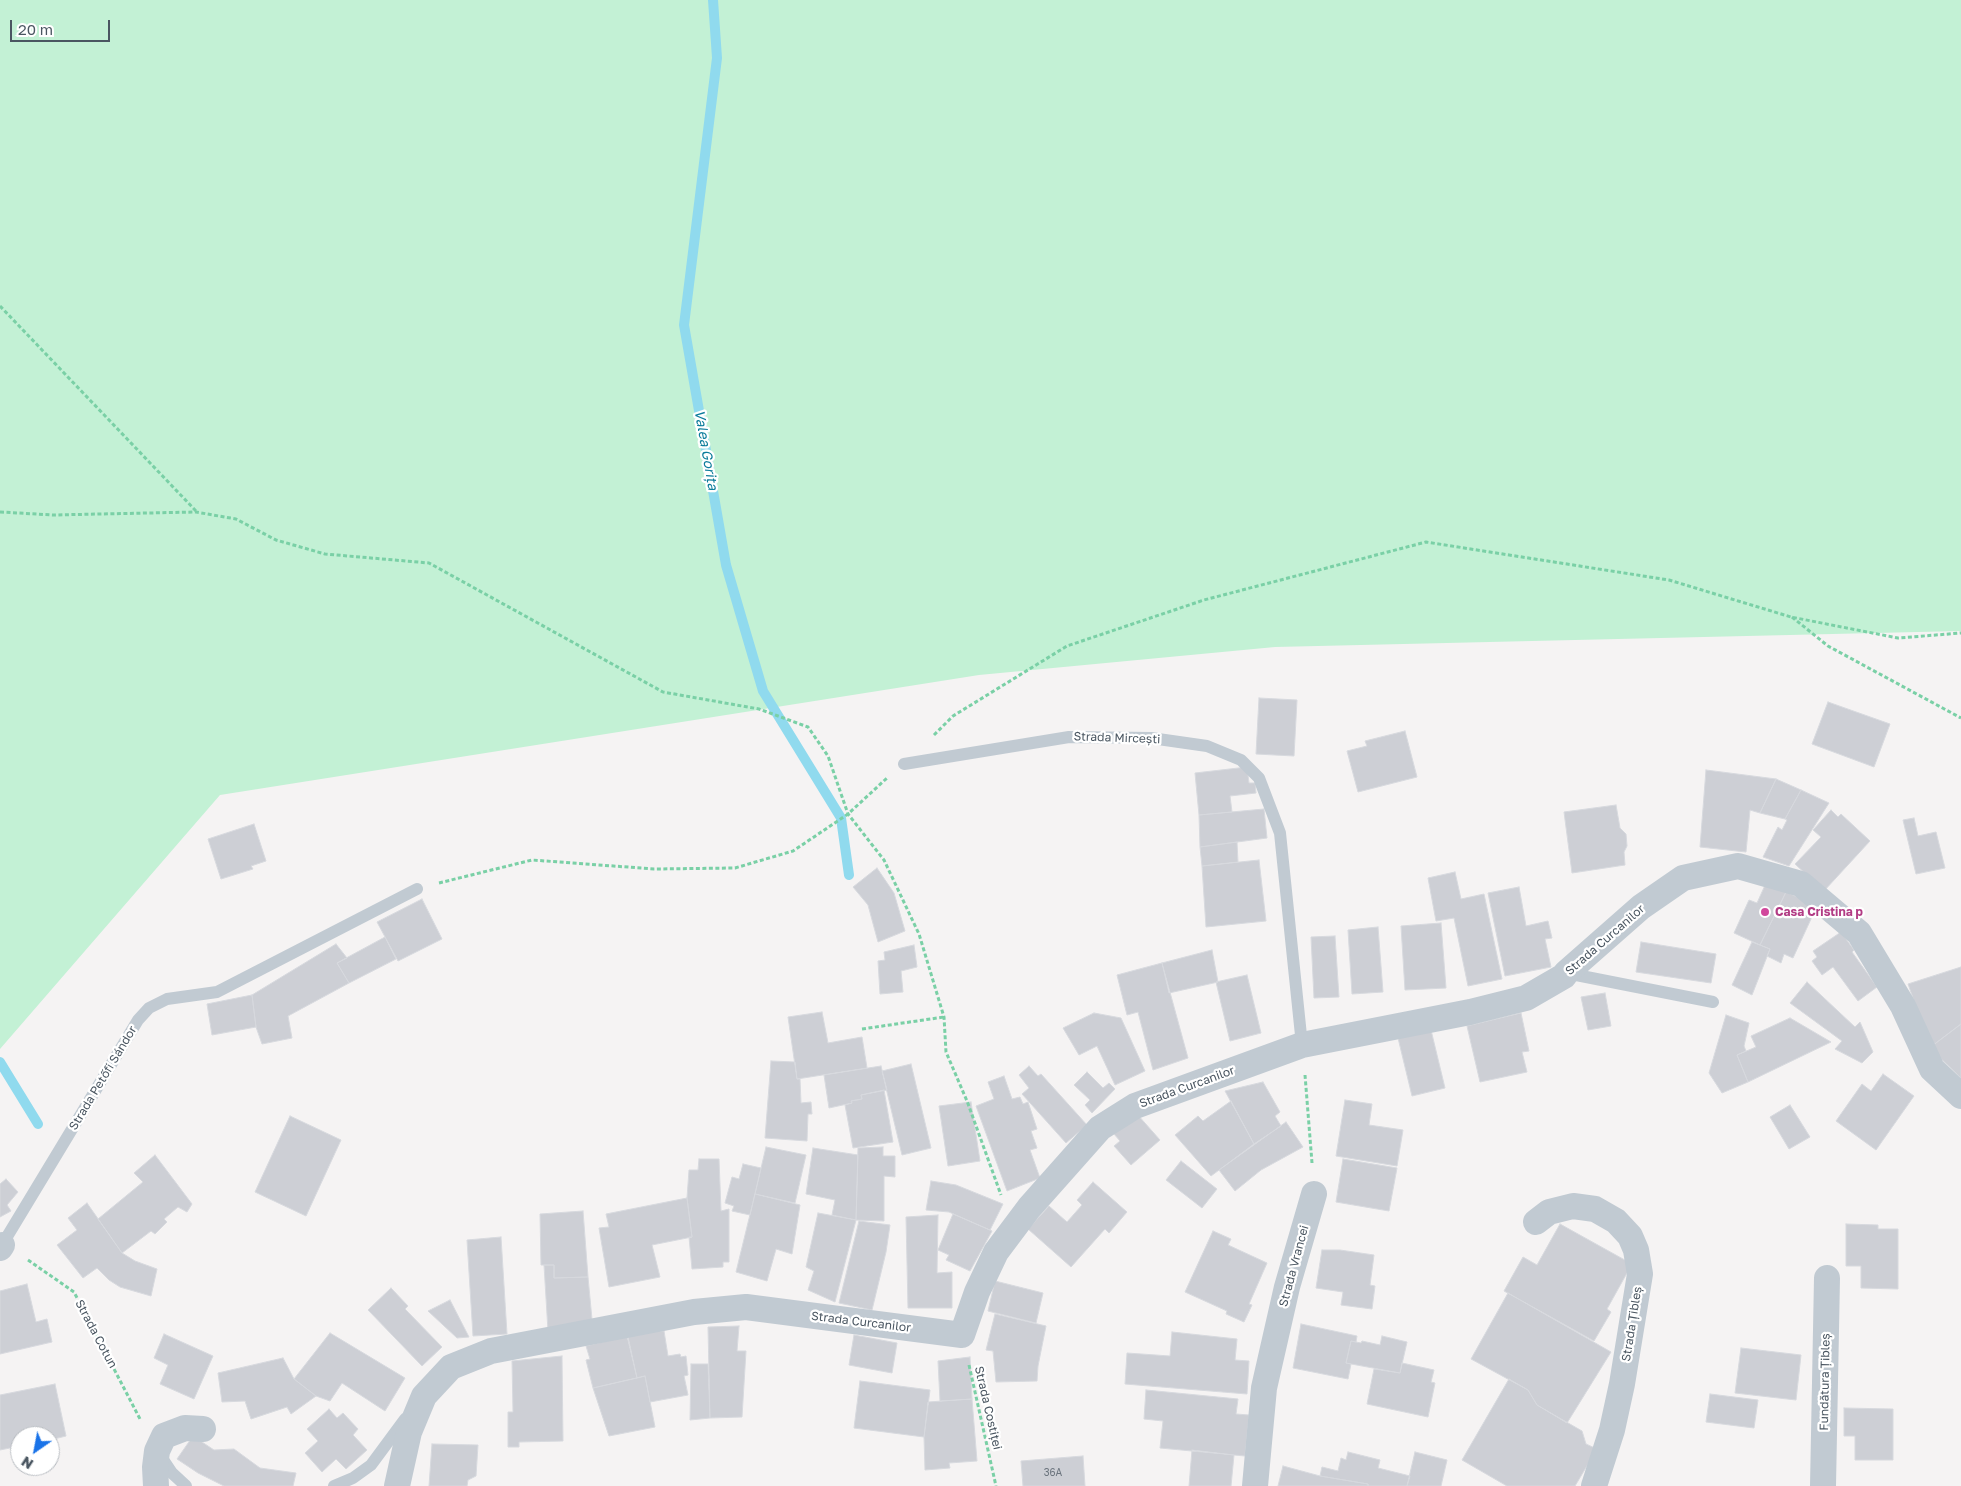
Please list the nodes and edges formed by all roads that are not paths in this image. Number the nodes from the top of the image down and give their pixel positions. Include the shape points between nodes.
1 (904, 764) road end
2 (417, 889) road end
3 (1566, 973) junction
4 (1713, 1002) dead end
5 (1302, 1045) junction
6 (1961, 1096) edge
7 (1314, 1194) road end
8 (1536, 1222) dead end
9 (7, 1251) edge
10 (1827, 1278) dead end
11 (424, 1396) junction
12 (203, 1428) dead end
13 (157, 1451) junction
14 (156, 1486) edge
15 (186, 1486) edge
16 (334, 1486) edge
17 (397, 1486) edge
18 (1255, 1486) edge
19 (1594, 1486) edge
20 (1823, 1486) edge

1 - 5 lane, Strada Mircești via 1069,737 1152,738 1207,746 1242,760 1259,778 1280,833
2 - 9 lane, Strada Petőfi Sándor via 217,992 167,999 149,1008 138,1020
3 - 4 lane
3 - 5 street, Strada Curcanilor via 1526,998
3 - 6 street, Strada Curcanilor via 1641,907 1683,878 1738,866 1801,884 1859,933 1903,1006 1932,1069
5 - 11 street, Strada Curcanilor via 1135,1106 1100,1128 1050,1182 996,1252 962,1335 746,1307 694,1312 491,1351 451,1367
7 - 18 street, Strada Vrancei via 1287,1286 1264,1388
8 - 19 street, Strada Țibleș via 1549,1212 1573,1206 1595,1209 1616,1221 1630,1236 1636,1250 1640,1274 1629,1345 1612,1430
10 - 20 street, Fundătura Țibleș
11 - 16 lane via 371,1465
11 - 17 street, Strada Curcanilor via 410,1432
12 - 13 street via 184,1428 164,1436
13 - 14 street
13 - 15 lane

